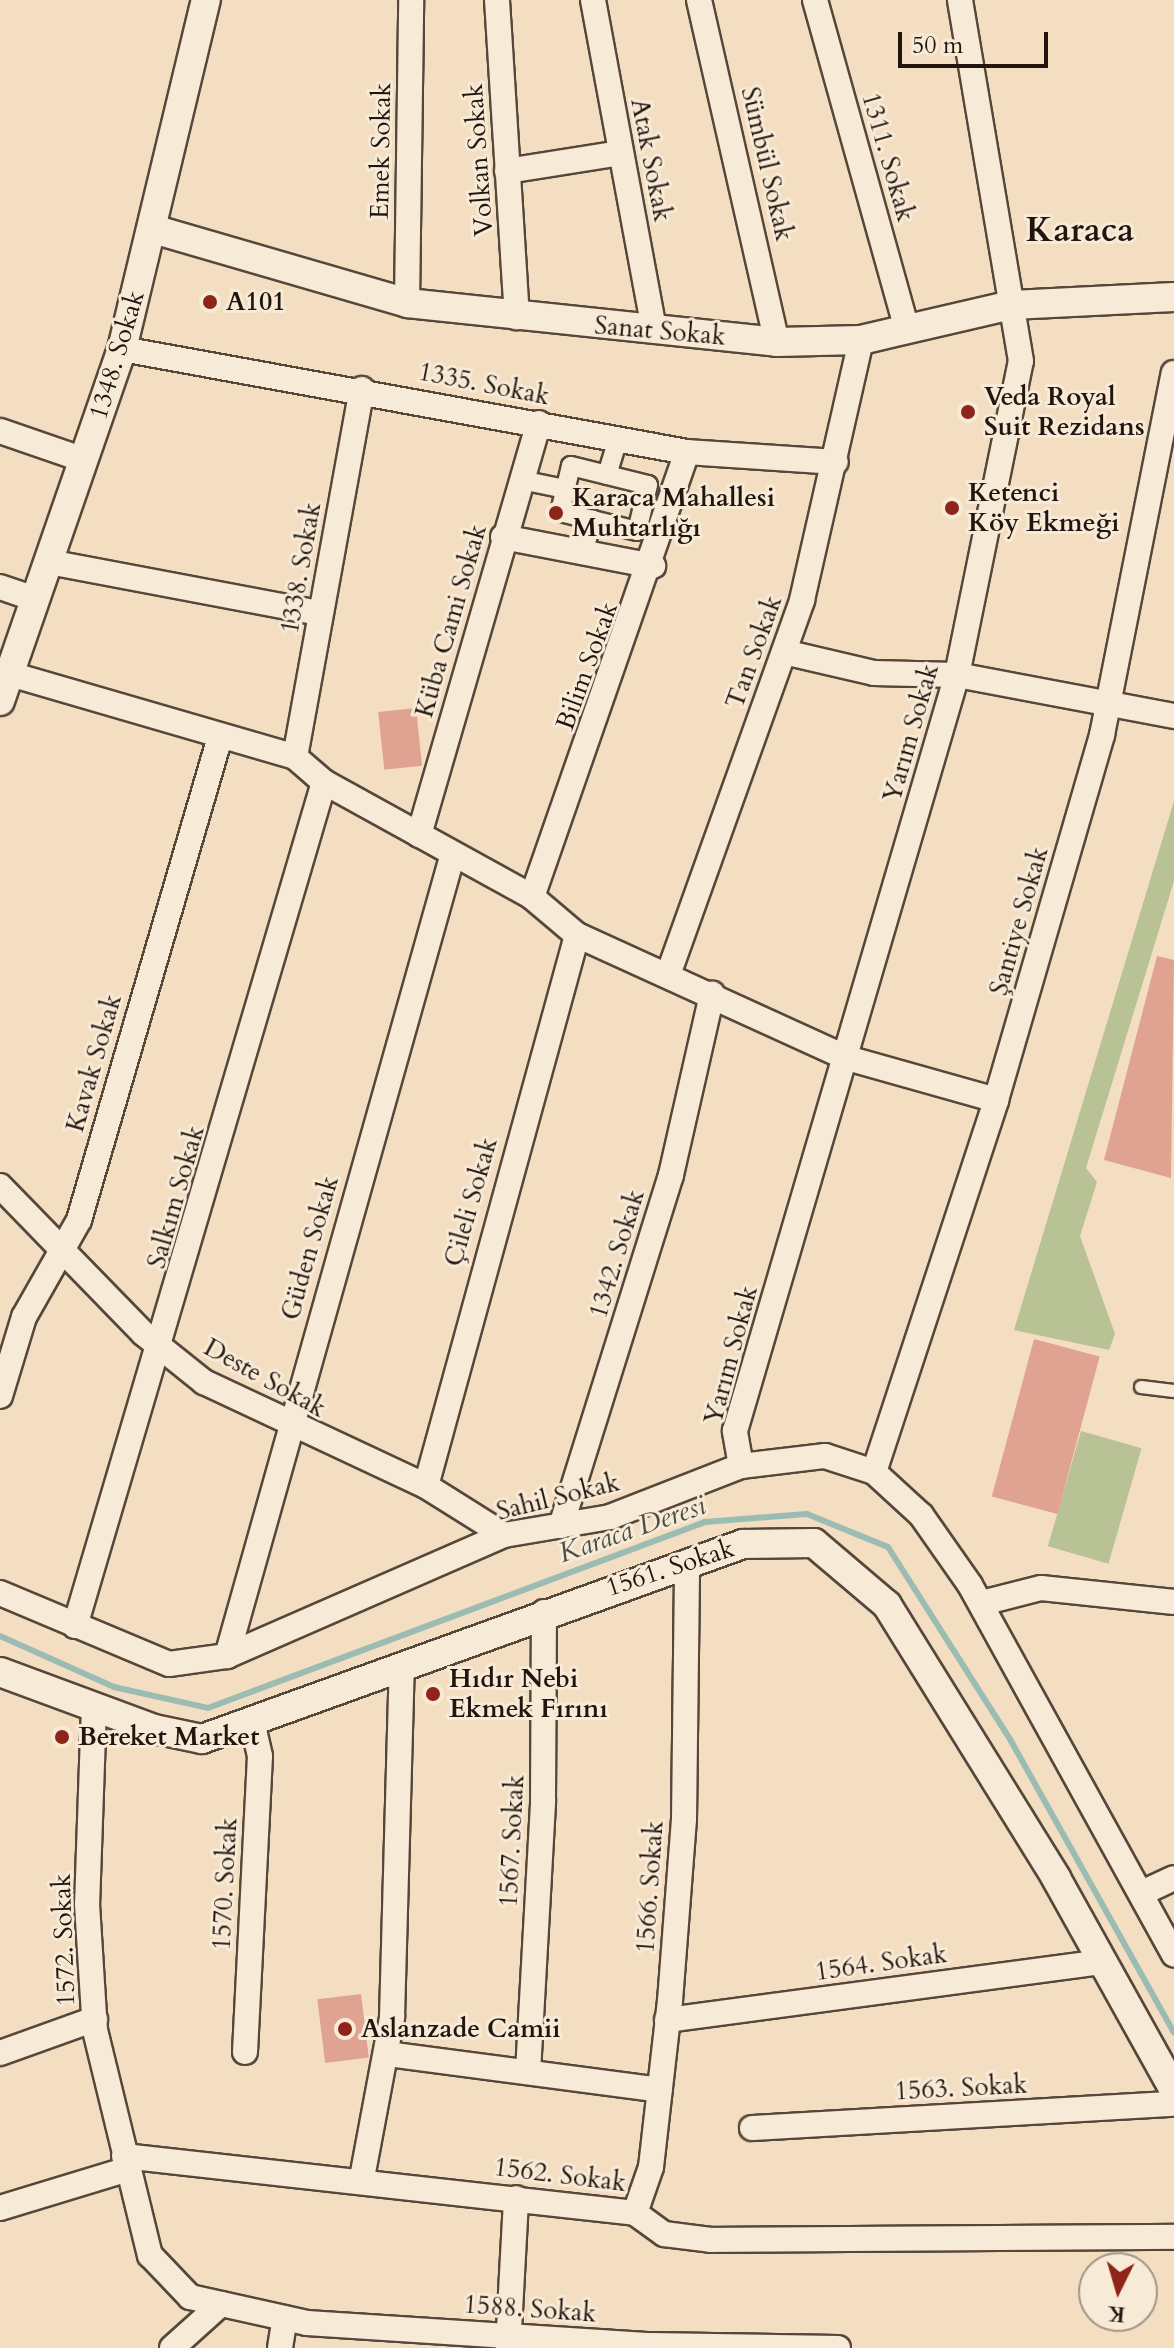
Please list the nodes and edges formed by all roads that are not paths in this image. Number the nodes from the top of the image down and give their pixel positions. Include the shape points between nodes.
1 (206, 0) edge
2 (411, 0) edge
3 (497, 0) edge
4 (593, 0) edge
5 (699, 0) edge
6 (815, 0) edge
7 (960, 0) edge
8 (621, 153) junction
9 (507, 171) junction
10 (153, 229) junction
11 (1174, 297) edge
12 (407, 303) junction
13 (1012, 305) junction
14 (517, 317) junction
15 (907, 329) junction
16 (654, 330) junction
17 (861, 340) junction
18 (777, 342) junction
19 (122, 349) junction
20 (1174, 373) edge
21 (362, 389) junction
22 (539, 423) junction
23 (0, 431) edge
24 (618, 438) junction
25 (687, 452) junction
26 (84, 460) junction
27 (836, 462) junction
28 (607, 475) junction
29 (521, 480) junction
30 (565, 489) junction
31 (642, 511) junction
32 (667, 517) junction
33 (593, 520) junction
34 (503, 537) junction
35 (583, 552) junction
36 (49, 562) junction
37 (653, 566) junction
38 (0, 587) edge
39 (34, 599) junction
40 (320, 613) junction
41 (784, 652) junction
42 (10, 674) junction
43 (957, 675) junction
44 (0, 701) edge
45 (1109, 702) junction
46 (1174, 716) edge
47 (220, 737) junction
48 (295, 757) junction
49 (324, 782) junction
50 (419, 835) junction
51 (452, 857) junction
52 (532, 897) junction
53 (577, 935) junction
54 (668, 975) junction
55 (712, 994) junction
56 (847, 1058) junction
57 (996, 1100) junction
58 (0, 1186) edge
59 (61, 1250) junction
60 (162, 1348) junction
61 (1141, 1387) dead end
62 (1174, 1391) edge
63 (0, 1396) edge
64 (288, 1427) junction
65 (741, 1466) junction
66 (874, 1472) junction
67 (426, 1486) junction
68 (561, 1526) junction
69 (504, 1535) junction
70 (687, 1562) junction
71 (0, 1593) edge
72 (1174, 1602) edge
73 (982, 1603) junction
74 (544, 1612) junction
75 (75, 1626) junction
76 (227, 1656) junction
77 (402, 1666) junction
78 (0, 1672) edge
79 (94, 1706) junction
80 (252, 1720) junction
81 (1174, 1878) edge
82 (1142, 1893) junction
83 (1174, 1954) edge
84 (1102, 1962) junction
85 (95, 2019) junction
86 (667, 2020) junction
87 (245, 2052) dead end
88 (0, 2053) edge
89 (387, 2054) junction
90 (528, 2072) junction
91 (660, 2090) junction
92 (1174, 2090) edge
93 (1174, 2104) edge
94 (752, 2128) dead end
95 (126, 2162) junction
96 (362, 2178) junction
97 (516, 2198) junction
98 (0, 2208) edge
99 (635, 2213) junction
100 (1174, 2237) edge
101 (221, 2304) junction
102 (285, 2318) junction
103 (509, 2342) edge
104 (681, 2347) edge
105 (172, 2348) edge
106 (280, 2348) edge
107 (821, 2348) edge
108 (838, 2348) edge

1 - 10 street, 1348. Sokak
2 - 12 street, Emek Sokak
3 - 9 street, Volkan Sokak
4 - 8 street, Atak Sokak
5 - 18 street, Sümbül Sokak
6 - 15 street, 1311. Sokak
7 - 13 street, Yarım Sokak
8 - 9 street
8 - 16 street, Atak Sokak
9 - 14 street, Volkan Sokak
10 - 12 street, Sanat Sokak
10 - 19 street, 1348. Sokak
11 - 13 street, Sanat Sokak
12 - 14 street, Sanat Sokak
13 - 15 street, Sanat Sokak
13 - 43 street, Yarım Sokak via 1021,361
14 - 16 street, Sanat Sokak
15 - 17 street, Sanat Sokak
16 - 18 street, Sanat Sokak
17 - 18 street, Sanat Sokak
17 - 27 street, Tan Sokak
19 - 21 street, 1335. Sokak
19 - 26 street, 1348. Sokak
20 - 45 street, Şantiye Sokak
21 - 22 street, 1335. Sokak
21 - 40 street, 1338. Sokak
22 - 24 street, 1335. Sokak
22 - 29 street, Küba Cami Sokak
23 - 26 street
24 - 25 street, 1335. Sokak
24 - 28 street
25 - 27 street, 1335. Sokak
25 - 32 street, Bilim Sokak
26 - 36 street, 1348. Sokak
27 - 41 street, Tan Sokak
28 - 30 street via 571,466
28 - 31 street via 648,485
29 - 30 street
29 - 34 street, Küba Cami Sokak
30 - 33 street via 560,512
31 - 32 street
31 - 33 street via 637,531
32 - 37 street, Bilim Sokak
33 - 35 street
34 - 35 street
34 - 50 street, Küba Cami Sokak
35 - 37 street
36 - 39 street, 1348. Sokak
36 - 40 street
37 - 52 street, Bilim Sokak
38 - 39 street
39 - 42 street, 1348. Sokak
40 - 48 street, 1338. Sokak
41 - 43 street via 874,673
41 - 54 street, Tan Sokak
42 - 44 street, 1348. Sokak
42 - 47 street
43 - 45 street
43 - 56 street, Yarım Sokak
45 - 46 street
45 - 57 street, Şantiye Sokak
47 - 48 street
47 - 59 street, Kavak Sokak via 79,1220
48 - 49 street
49 - 50 street
49 - 60 street, Salkım Sokak
50 - 51 street
51 - 52 street
51 - 64 street, Güden Sokak
52 - 53 street
53 - 54 street
53 - 67 street, Çileli Sokak
54 - 55 street
55 - 56 street
55 - 68 street, 1342. Sokak via 671,1175
56 - 57 street
56 - 65 street, Yarım Sokak via 735,1431
57 - 66 street, Şantiye Sokak
58 - 59 street, Deste Sokak
59 - 60 street, Deste Sokak
59 - 63 street, Kavak Sokak via 24,1317
60 - 64 street, Deste Sokak via 204,1382
60 - 75 street, Salkım Sokak
61 - 62 lane
64 - 67 street, Deste Sokak
64 - 76 street, Güden Sokak
65 - 66 street, Sahil Sokak via 825,1456
65 - 68 street, Sahil Sokak via 610,1517
66 - 73 street, Sahil Sokak via 921,1515
67 - 69 street, Deste Sokak
68 - 69 street, Sahil Sokak
69 - 76 street, Sahil Sokak
70 - 74 street, 1561. Sokak
70 - 84 street, 1561. Sokak via 743,1544 814,1543 887,1605
70 - 86 street, 1566. Sokak via 684,1819
71 - 75 street, Sahil Sokak
72 - 73 street via 1041,1588
73 - 82 street, Sahil Sokak
74 - 77 street, 1561. Sokak
74 - 90 street, 1567. Sokak
75 - 76 street, Sahil Sokak via 169,1664
77 - 80 street, 1561. Sokak
77 - 89 street
78 - 79 street, 1561. Sokak
79 - 80 street, 1561. Sokak via 202,1739
79 - 85 street, 1572. Sokak via 87,1904
80 - 87 street, 1570. Sokak via 260,1756
81 - 82 street
82 - 83 street, Sahil Sokak
84 - 86 street, 1564. Sokak
84 - 92 street, 1561. Sokak
85 - 88 street
85 - 95 street, 1572. Sokak
86 - 91 street, 1566. Sokak
89 - 90 street
89 - 96 street
90 - 91 street
91 - 99 street, 1566. Sokak via 651,2167
93 - 94 street, 1563. Sokak
95 - 96 street, 1562. Sokak
95 - 98 street
95 - 101 street, 1588. Sokak via 150,2255 190,2297
96 - 97 street, 1562. Sokak
97 - 99 street, 1562. Sokak
97 - 103 street
99 - 100 street, 1562. Sokak via 664,2234 711,2240
101 - 102 street, 1588. Sokak
101 - 105 street
102 - 103 street, 1588. Sokak
102 - 106 street
103 - 104 street, 1588. Sokak
104 - 107 street, 1588. Sokak
107 - 108 street, 1588. Sokak

